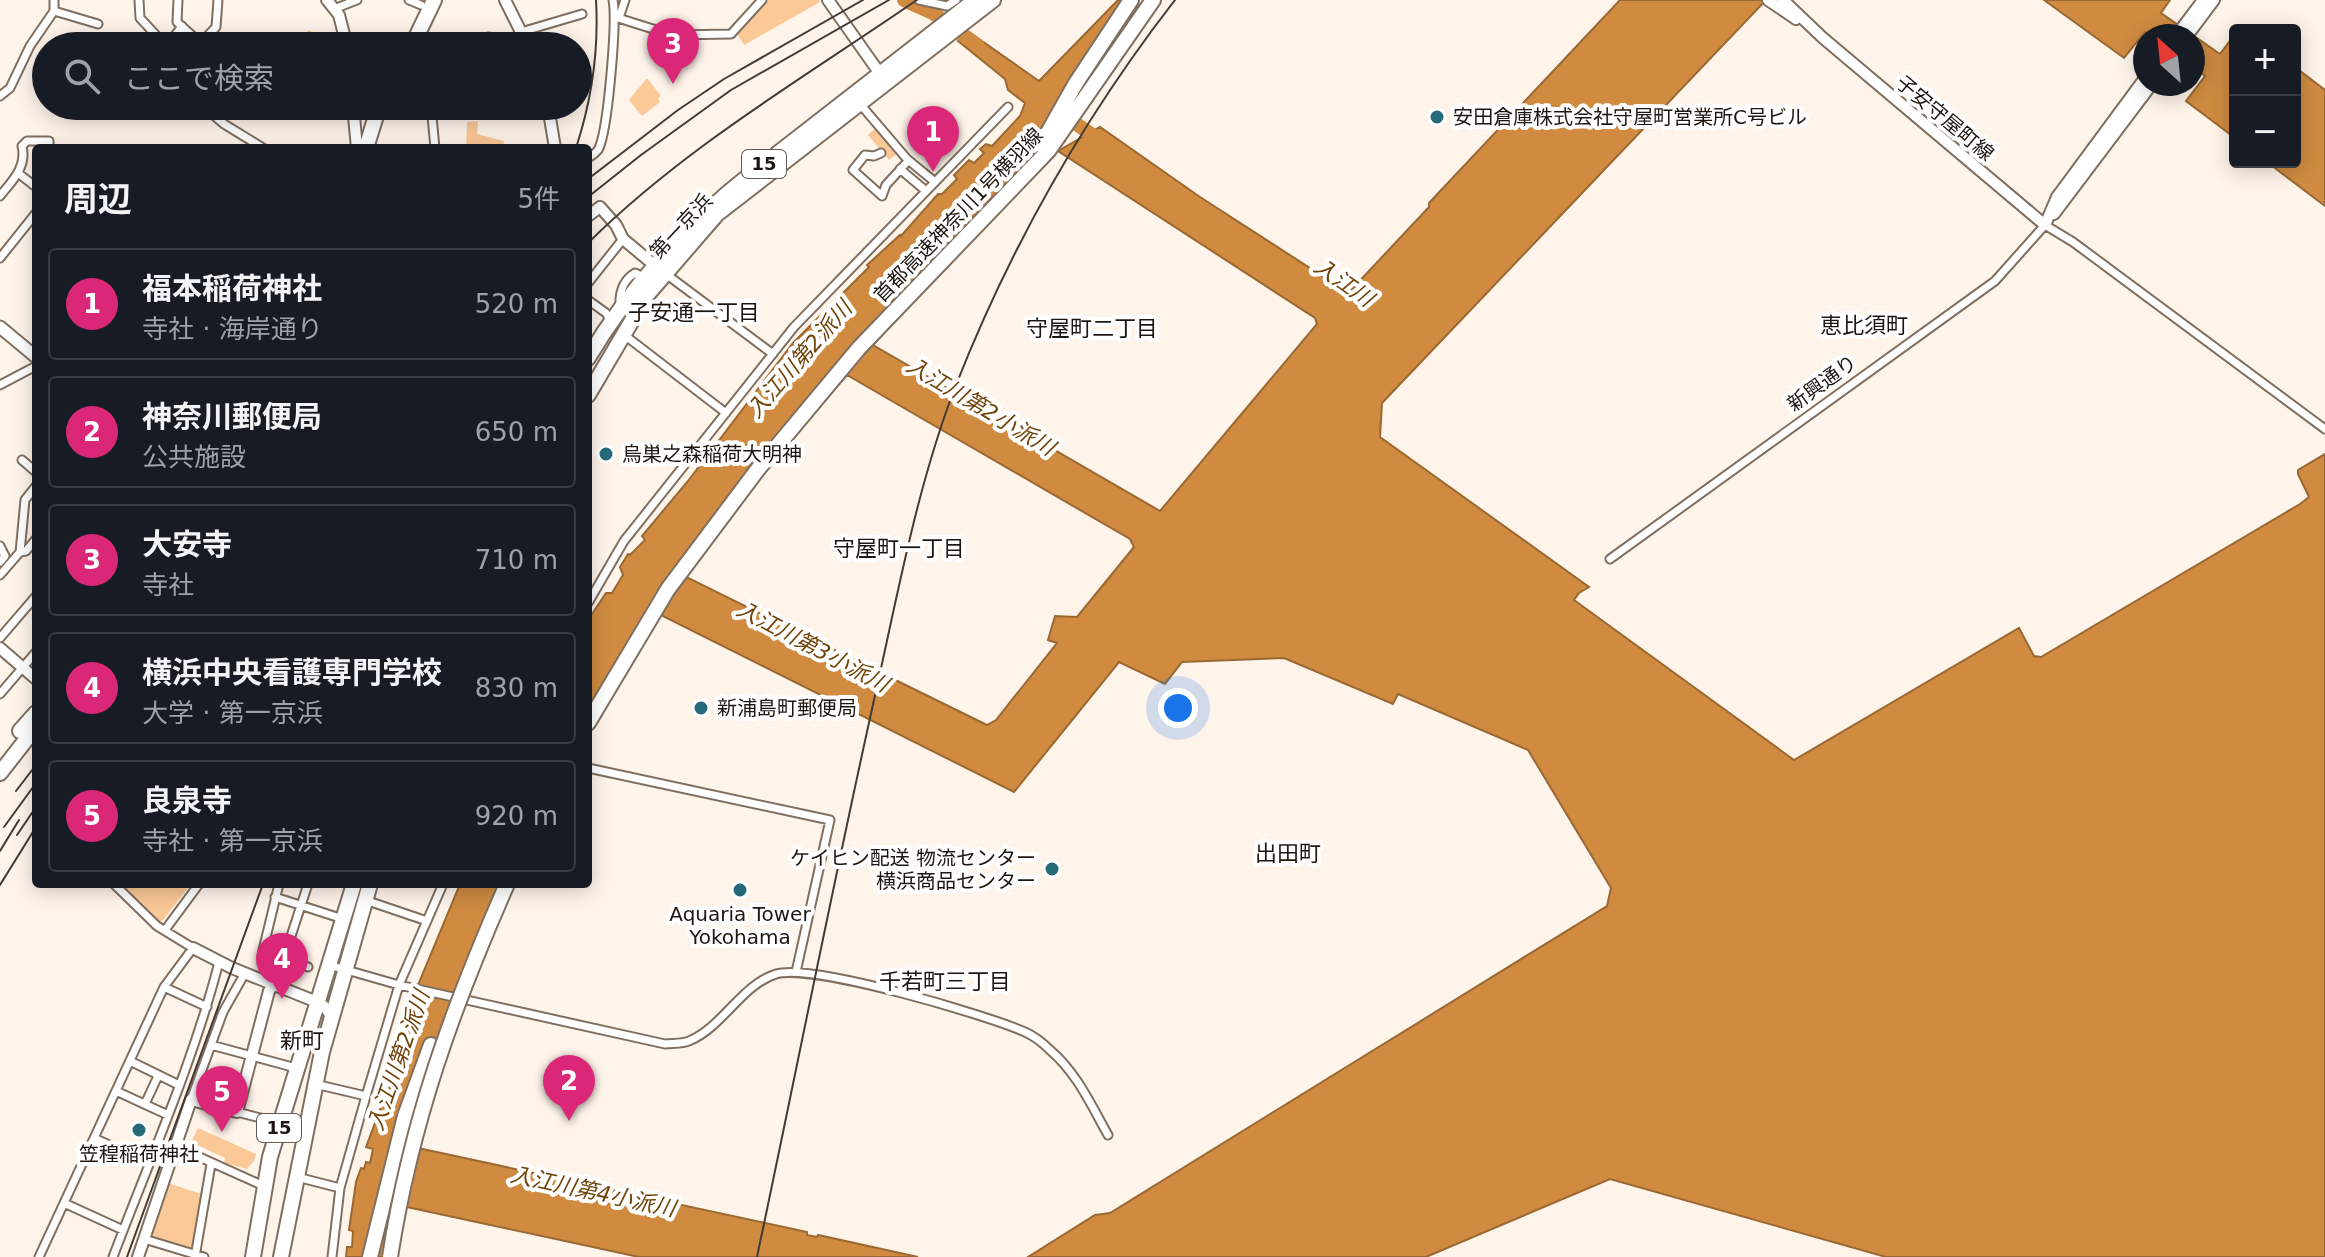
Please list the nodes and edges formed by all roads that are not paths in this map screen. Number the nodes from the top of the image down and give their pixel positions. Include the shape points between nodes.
1 (54, 0) edge
2 (139, 0) edge
3 (178, 0) edge
4 (218, 0) edge
5 (357, 0) edge
6 (505, 0) edge
7 (613, 0) edge
8 (625, 0) edge
9 (762, 0) edge
10 (828, 0) edge
11 (919, 0) edge
12 (956, 0) edge
13 (975, 0) edge
14 (993, 0) edge
15 (1131, 0) edge
16 (1141, 0) edge
17 (1153, 0) edge
18 (1783, 0) edge
19 (2203, 0) edge
20 (2214, 0) edge
21 (422, 1) edge
22 (1769, 1) edge
23 (331, 4) edge
24 (54, 11) junction
25 (582, 14) dead end
26 (617, 17) junction
27 (957, 21) junction
28 (98, 24) dead end
29 (2191, 24) edge
30 (2194, 24) edge
31 (182, 26) junction
32 (40, 32) edge
33 (154, 32) edge
34 (178, 32) edge
35 (188, 32) edge
36 (212, 32) edge
37 (343, 32) edge
38 (409, 32) edge
39 (415, 32) edge
40 (521, 32) edge
41 (543, 32) edge
42 (1823, 38) junction
43 (32, 43) edge
44 (883, 78) junction
45 (2133, 94) edge
46 (0, 96) edge
47 (2143, 96) edge
48 (860, 104) junction
49 (1008, 107) dead end
50 (219, 120) edge
51 (354, 120) edge
52 (375, 120) edge
53 (384, 120) edge
54 (432, 120) edge
55 (550, 120) edge
56 (49, 144) edge
57 (256, 144) edge
58 (357, 144) edge
59 (367, 144) edge
60 (378, 144) edge
61 (435, 144) edge
62 (554, 144) edge
63 (1041, 145) junction
64 (881, 153) dead end
65 (592, 154) edge
66 (908, 161) junction
67 (900, 169) junction
68 (18, 173) junction
69 (935, 182) junction
70 (32, 184) edge
71 (926, 191) junction
72 (0, 196) edge
73 (592, 213) edge
74 (32, 218) edge
75 (2045, 225) junction
76 (623, 239) junction
77 (0, 258) edge
78 (655, 273) junction
79 (592, 278) edge
80 (592, 303) edge
81 (611, 322) junction
82 (0, 327) edge
83 (623, 334) junction
84 (592, 352) edge
85 (32, 354) edge
86 (773, 354) junction
87 (32, 368) edge
88 (0, 385) edge
89 (592, 388) edge
90 (726, 413) junction
91 (2325, 429) edge
92 (22, 460) dead end
93 (32, 469) edge
94 (32, 491) edge
95 (32, 544) edge
96 (0, 546) edge
97 (20, 552) junction
98 (1610, 559) dead end
99 (0, 562) edge
100 (0, 575) edge
101 (592, 596) edge
102 (32, 601) edge
103 (0, 638) edge
104 (0, 648) edge
105 (32, 657) edge
106 (23, 667) junction
107 (32, 675) edge
108 (0, 694) edge
109 (592, 697) edge
110 (592, 716) edge
111 (32, 718) edge
112 (32, 732) edge
113 (0, 757) edge
114 (592, 769) edge
115 (0, 773) edge
116 (118, 888) edge
117 (196, 888) edge
118 (278, 888) edge
119 (307, 888) edge
120 (353, 888) edge
121 (369, 888) edge
122 (441, 888) edge
123 (495, 888) edge
124 (505, 888) edge
125 (275, 897) junction
126 (371, 902) dead end
127 (301, 905) junction
128 (343, 919) junction
129 (427, 921) junction
130 (165, 930) junction
131 (193, 948) junction
132 (284, 959) junction
133 (219, 962) junction
134 (329, 965) junction
135 (308, 967) dead end
136 (344, 971) junction
137 (796, 972) junction
138 (245, 973) junction
139 (273, 985) junction
140 (399, 985) junction
141 (164, 987) junction
142 (317, 1002) junction
143 (207, 1007) junction
144 (331, 1016) junction
145 (211, 1045) junction
146 (431, 1045) junction
147 (252, 1057) junction
148 (130, 1061) junction
149 (296, 1068) junction
150 (158, 1076) junction
151 (315, 1084) junction
152 (179, 1085) junction
153 (116, 1091) junction
154 (366, 1096) junction
155 (191, 1100) junction
156 (145, 1104) junction
157 (237, 1112) junction
158 (168, 1115) junction
159 (280, 1123) junction
160 (1108, 1135) dead end
161 (94, 1138) junction
162 (175, 1146) junction
163 (148, 1163) junction
164 (211, 1164) junction
165 (295, 1177) junction
166 (266, 1187) junction
167 (340, 1188) junction
168 (64, 1203) junction
169 (123, 1230) junction
170 (144, 1239) junction
171 (198, 1256) edge
172 (39, 1257) edge
173 (113, 1257) edge
174 (138, 1257) edge
175 (253, 1257) edge
176 (281, 1257) edge
177 (332, 1257) edge
178 (370, 1257) edge
179 (381, 1257) edge
180 (390, 1257) edge

1 - 24 street
2 - 33 street via 140,18
3 - 31 street via 177,22
4 - 36 street
5 - 23 street
6 - 40 street
7 - 26 street
8 - 26 street
9 - 26 street via 731,34 672,35
10 - 44 street
11 - 12 street via 947,6
13 - 27 highway, 第一京浜 / 15
14 - 27 highway, 第一京浜 / 15
15 - 63 highway
16 - 63 highway, 首都高速神奈川1号横羽線
17 - 110 highway, 首都高速神奈川1号横羽線 via 1048,151 832,378 714,525 653,610
18 - 42 street, 子安守屋町線
19 - 29 street
20 - 30 street
21 - 38 highway
21 - 39 highway
22 - 42 street, 子安守屋町線
23 - 37 street
24 - 28 street
24 - 32 street
25 - 41 street
26 - 65 street via 603,129
27 - 44 highway, 第一京浜 / 15
31 - 34 street
31 - 35 street
42 - 75 street, 子安守屋町線
43 - 46 street via 10,88
44 - 48 highway, 第一京浜 / 15
44 - 78 highway, 第一京浜 / 15 via 718,200
45 - 75 street, 新興通り via 2057,197
47 - 75 street, 新興通り
48 - 66 street
48 - 78 highway, 第一京浜 / 15 via 717,214
49 - 69 street
50 - 57 street
51 - 58 street
52 - 59 highway
53 - 60 highway
54 - 61 street
55 - 62 street
56 - 68 street via 27,141
63 - 109 highway, 首都高速神奈川1号横羽線 via 790,414 660,583
64 - 67 street via 865,155 853,170 882,196
66 - 67 street
66 - 69 street
67 - 71 street
68 - 70 street
68 - 72 street
69 - 71 street
71 - 86 street
73 - 76 street via 600,207
74 - 77 street
75 - 91 street
75 - 98 street, 新興通り via 1995,281
76 - 78 street
76 - 79 street
78 - 81 highway, 第一京浜 / 15
78 - 83 highway, 第一京浜 / 15
78 - 86 street
80 - 81 street
81 - 83 street
81 - 84 highway, 第一京浜 / 15
82 - 85 main road
83 - 89 highway, 第一京浜 / 15
83 - 90 street
86 - 90 street
87 - 88 street
90 - 101 street via 624,541
92 - 93 street
94 - 97 street via 25,500
95 - 97 street
96 - 99 street via 5,556
97 - 100 street
102 - 103 street
104 - 106 street
105 - 106 street
106 - 107 street
106 - 108 street
111 - 113 highway
112 - 115 highway
114 - 137 street via 830,820
116 - 130 street
117 - 130 street
118 - 125 street
119 - 127 street
120 - 128 highway, 15
121 - 136 highway, 15
122 - 129 street
123 - 146 highway
124 - 180 highway, bridge via 428,1085
125 - 127 street
125 - 132 street via 263,950
126 - 129 street
127 - 128 street
127 - 132 street
128 - 134 highway, 15
129 - 140 street
130 - 131 street
131 - 133 street
131 - 141 street
132 - 135 street
132 - 139 street
133 - 138 street
133 - 143 street
134 - 136 street
134 - 142 highway, 15
136 - 140 street
136 - 144 highway, 15
137 - 140 street via 776,974 757,985 688,1042 665,1044
137 - 160 street via 916,997 1027,1033 1071,1069
138 - 139 street
138 - 145 street
139 - 142 street
139 - 147 street
140 - 154 street
141 - 143 street
141 - 148 street
142 - 144 street
142 - 149 highway, 15
143 - 152 street
144 - 151 highway, 15
145 - 147 street
145 - 155 street
146 - 178 highway via 405,1116
146 - 179 highway via 399,1159
147 - 149 street
147 - 157 street
148 - 150 street
148 - 153 street
149 - 159 highway, 15
150 - 152 street
150 - 156 street
151 - 154 street
151 - 165 highway, 15
152 - 158 street
153 - 156 street
153 - 161 street
154 - 167 street
155 - 157 street
155 - 162 street
156 - 158 street
157 - 159 street
158 - 163 street
159 - 166 highway, 15
161 - 163 street
161 - 168 street
162 - 164 street
162 - 170 street
163 - 169 street
164 - 166 street
164 - 171 street
165 - 167 street
165 - 176 highway, 15
166 - 175 highway, 15
167 - 177 street
168 - 169 street
168 - 172 street
169 - 173 street
170 - 171 street
170 - 174 street

